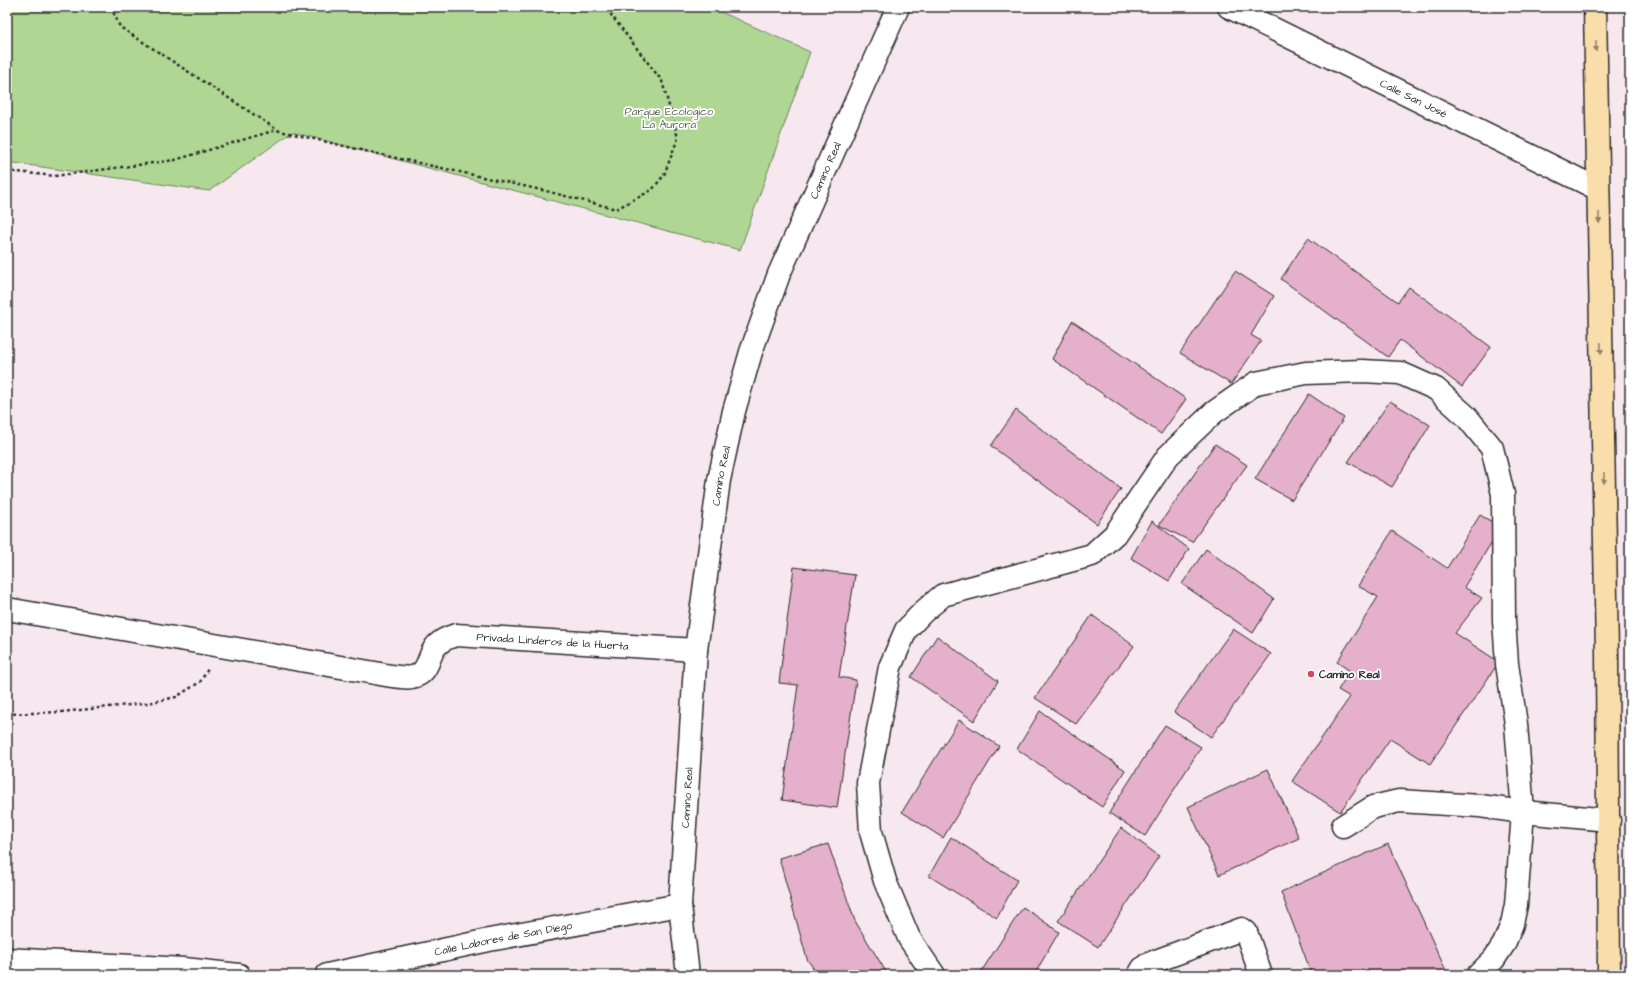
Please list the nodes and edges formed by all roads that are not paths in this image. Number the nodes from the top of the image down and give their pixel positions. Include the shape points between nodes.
1 (898, 7) edge
2 (1229, 7) edge
3 (1595, 7) edge
4 (1598, 189) junction
5 (7, 610) edge
6 (696, 650) junction
7 (1523, 812) junction
8 (1609, 820) junction
9 (1343, 826) dead end
10 (680, 906) junction
11 (7, 960) edge
12 (239, 975) edge
13 (327, 975) edge
14 (688, 975) edge
15 (934, 975) edge
16 (1139, 975) edge
17 (1261, 975) edge
18 (1478, 975) edge
19 (1609, 975) edge

1 - 6 street, Camino Real via 779,274 751,352 718,480
2 - 4 street, Calle San José
3 -> 4 main road
4 -> 8 main road
5 - 6 street, Privada Linderos de la Huerta via 411,678 422,674 436,645 456,635
6 - 10 street, Camino Real
7 - 8 street
7 - 9 street via 1480,806 1399,801 1373,807
7 - 15 street via 1504,620 1503,494 1492,448 1466,416 1436,389 1400,373 1362,370 1306,373 1256,383 1213,413 1168,456 1115,534 1092,555 943,595 906,630 890,667 869,776 871,832 884,881 906,930
7 - 18 street via 1516,905 1512,924 1504,944
8 - 19 main road
10 - 13 street, Calle Labores de San Diego via 489,940
10 - 14 street, Camino Real
11 - 12 street via 184,969
16 - 17 street via 1148,964 1242,929 1246,932

